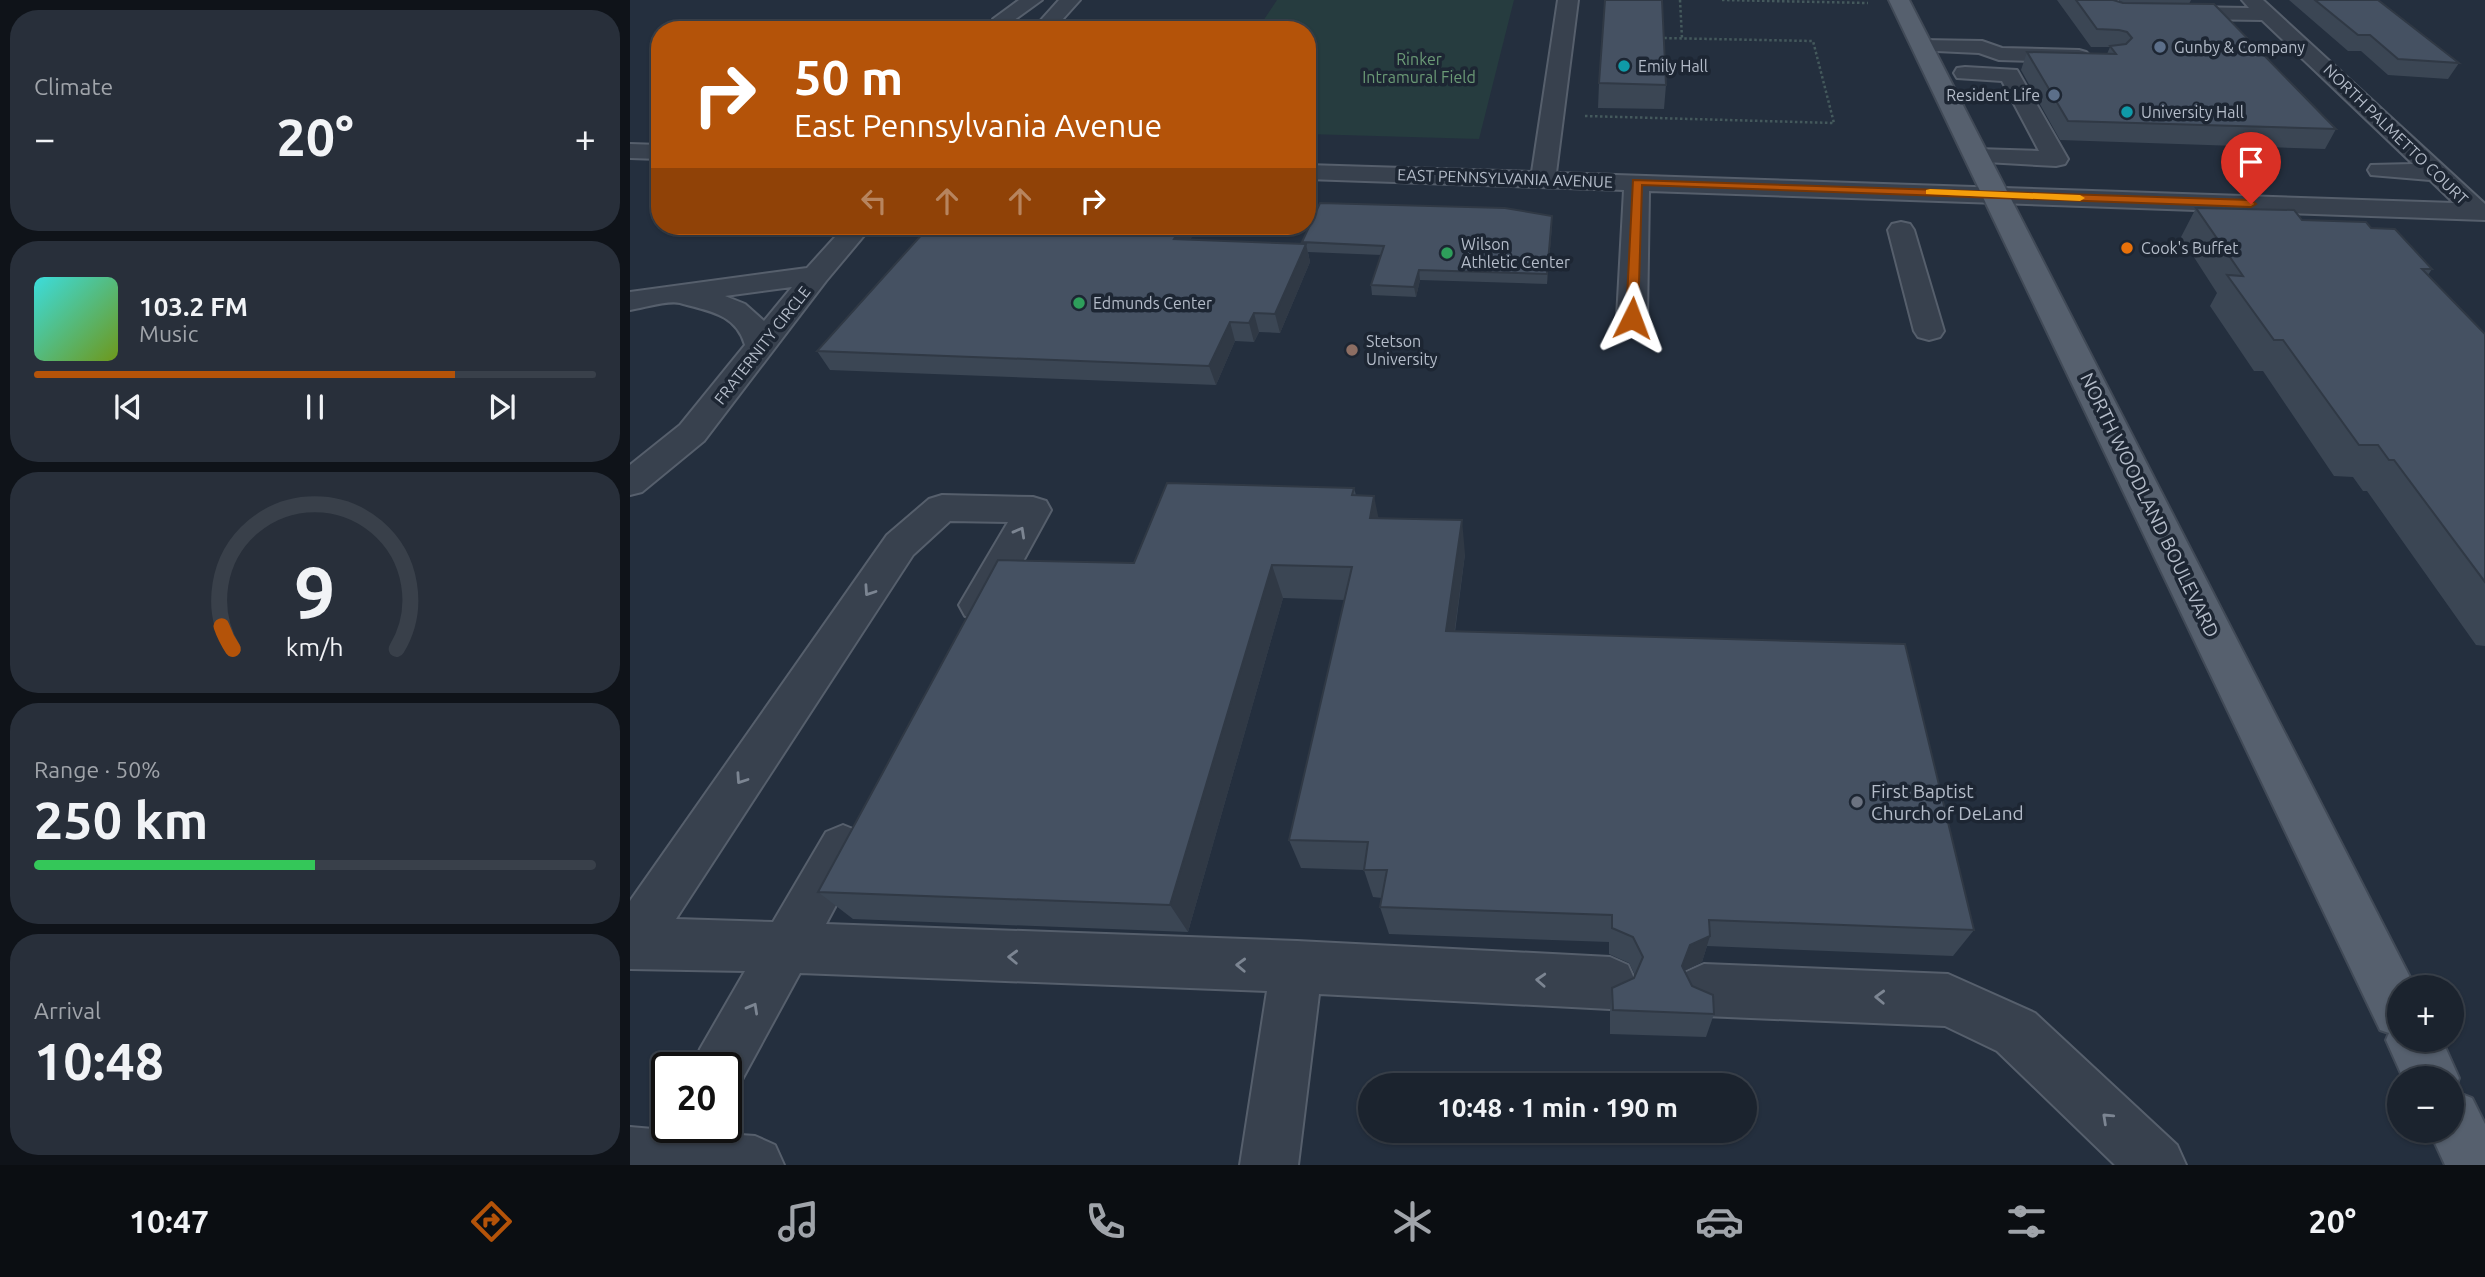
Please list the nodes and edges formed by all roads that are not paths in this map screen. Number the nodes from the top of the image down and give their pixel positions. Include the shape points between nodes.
1 (1032, 0) edge
2 (1070, 0) edge
3 (1568, 0) edge
4 (1899, 0) edge
5 (2106, 0) edge
6 (2260, 7) edge
7 (1003, 19) dead end
8 (1050, 21) edge
9 (1922, 46) junction
10 (2097, 49) edge
11 (1935, 73) junction
12 (630, 151) edge
13 (651, 152) edge
14 (1977, 156) junction
15 (2380, 170) dead end
16 (1316, 172) edge
17 (2437, 173) junction
18 (1544, 179) junction
19 (1637, 182) junction
20 (1996, 195) junction
21 (2481, 211) edge
22 (1901, 230) dead end
23 (851, 235) edge
24 (816, 275) junction
25 (664, 296) junction
26 (630, 301) edge
27 (1632, 318) dead end
28 (1929, 331) dead end
29 (760, 346) junction
30 (630, 483) edge
31 (957, 644) edge
32 (861, 815) edge
33 (631, 943) edge
34 (786, 949) junction
35 (1297, 967) junction
36 (1610, 983) dead end
37 (2387, 988) edge
38 (1704, 990) edge
39 (728, 1052) edge
40 (2464, 1143) edge
41 (661, 1148) edge
42 (755, 1165) edge
43 (1269, 1165) edge
44 (2157, 1165) edge
45 (2475, 1165) edge

1 - 7 street
2 - 8 street
3 - 18 street
4 - 9 main road, NORTH WOODLAND BOULEVARD
5 - 6 street via 2116,12
6 - 17 street, NORTH PALMETTO COURT
9 - 10 street via 1982,47 1999,54
9 - 11 main road, NORTH WOODLAND BOULEVARD
11 - 14 main road, NORTH WOODLAND BOULEVARD
11 - 14 street via 2009,75 2056,159
12 - 13 street
14 - 20 main road, NORTH WOODLAND BOULEVARD
15 - 17 street
16 - 18 street, EAST PENNSYLVANIA AVENUE
17 - 21 street, NORTH PALMETTO COURT
18 - 19 street, EAST PENNSYLVANIA AVENUE
19 - 20 street, EAST PENNSYLVANIA AVENUE
19 - 27 street
20 - 21 street, EAST PENNSYLVANIA AVENUE
20 - 37 main road, NORTH WOODLAND BOULEVARD
22 - 28 street
23 - 24 street
24 - 25 street, FRATERNITY CIRCLE
24 - 29 street, FRATERNITY CIRCLE
25 - 26 street, FRATERNITY CIRCLE
25 - 29 street via 723,304 758,331
29 - 30 street, FRATERNITY CIRCLE via 692,433
31 -> 33 street via 1032,510 942,508 900,545
32 - 34 street
33 - 34 street
35 -> 34 street
39 -> 34 street
36 -> 35 street
35 - 43 street
44 -> 38 street via 2015,1032 1948,1000
40 - 45 main road
41 - 42 street

